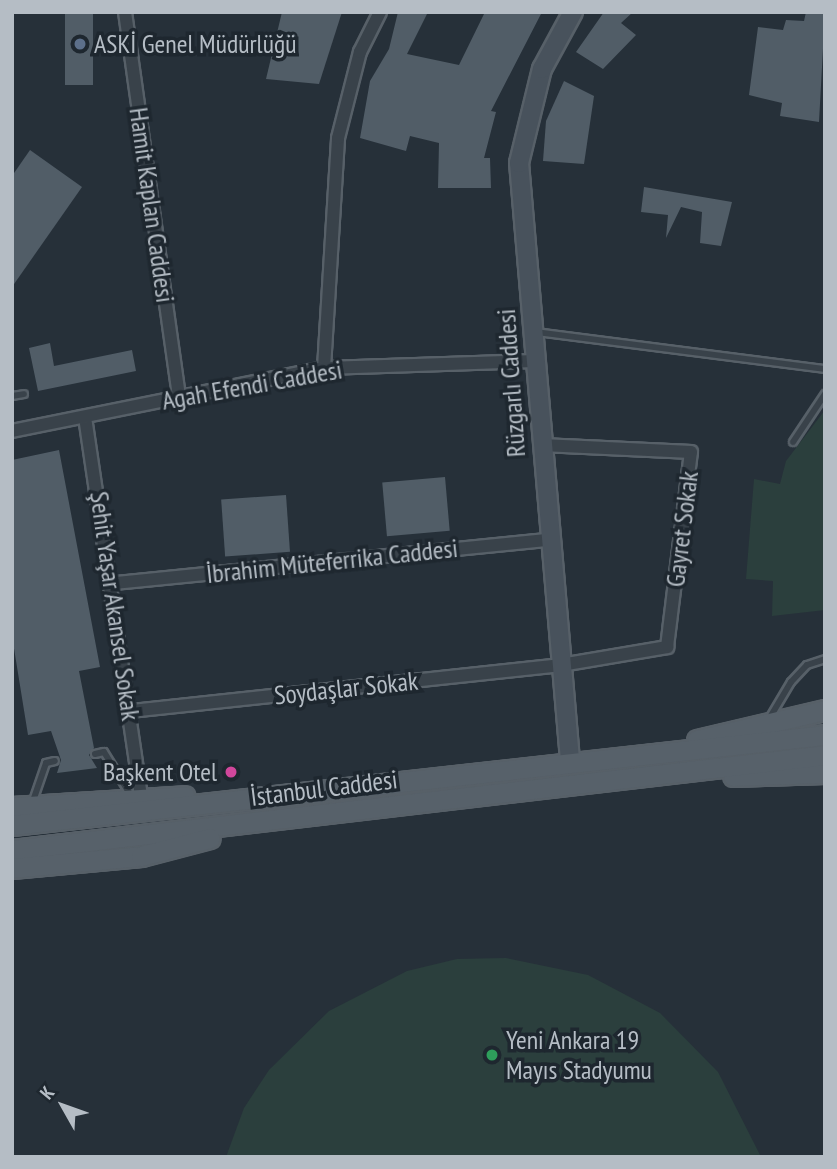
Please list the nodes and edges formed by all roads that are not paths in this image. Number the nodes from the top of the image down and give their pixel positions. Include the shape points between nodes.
1 (125, 12) edge
2 (380, 12) edge
3 (573, 12) edge
4 (534, 331) junction
5 (536, 361) junction
6 (324, 368) junction
7 (825, 369) edge
8 (24, 394) dead end
9 (825, 394) edge
10 (12, 396) edge
11 (179, 398) junction
12 (85, 417) junction
13 (12, 431) edge
14 (793, 442) dead end
15 (542, 445) junction
16 (548, 540) junction
17 (115, 583) junction
18 (825, 659) edge
19 (561, 665) junction
20 (825, 710) edge
21 (131, 711) junction
22 (768, 720) junction
23 (825, 735) edge
24 (95, 754) dead end
25 (825, 755) edge
26 (570, 760) junction
27 (55, 761) dead end
28 (640, 766) junction
29 (825, 773) edge
30 (136, 796) junction
31 (277, 798) junction
32 (22, 806) edge
33 (279, 821) junction
34 (12, 825) edge
35 (12, 850) edge
36 (12, 867) edge

1 - 11 street, Hamit Kaplan Caddesi
2 - 6 street via 360,52 338,138
3 - 4 street, Rüzgarlı Caddesi via 542,69 519,163
4 - 5 street, Rüzgarlı Caddesi
4 - 7 lane
5 - 6 street, Agah Efendi Caddesi
5 - 15 street, Rüzgarlı Caddesi
6 - 11 street, Agah Efendi Caddesi
8 - 10 lane
9 - 14 lane
11 - 12 street, Agah Efendi Caddesi
12 - 13 street, Agah Efendi Caddesi
12 - 17 street, Şehit Yaşar Akansel Sokak
15 - 16 street, Rüzgarlı Caddesi
15 - 19 street, Gayret Sokak via 691,452 667,647
16 - 17 street, İbrahim Müteferrika Caddesi
16 - 19 street, Rüzgarlı Caddesi
17 - 21 street, Şehit Yaşar Akansel Sokak
18 - 22 lane via 807,665 791,682
19 - 21 street, Soydaşlar Sokak
19 - 26 street, Rüzgarlı Caddesi
20 - 22 main road, İstanbul Caddesi
21 - 30 street, Şehit Yaşar Akansel Sokak
22 - 28 main road, İstanbul Caddesi
23 - 28 main road, İstanbul Caddesi
24 - 30 lane via 104,752
25 - 28 main road, İstanbul Caddesi
26 - 28 main road, İstanbul Caddesi
26 - 31 main road, İstanbul Caddesi via 345,785
27 - 32 lane via 46,763
28 - 29 main road, İstanbul Caddesi
28 - 33 main road, İstanbul Caddesi
30 - 31 main road
30 - 32 main road
31 - 34 main road, İstanbul Caddesi
33 - 35 main road, İstanbul Caddesi
33 - 36 main road via 141,856

